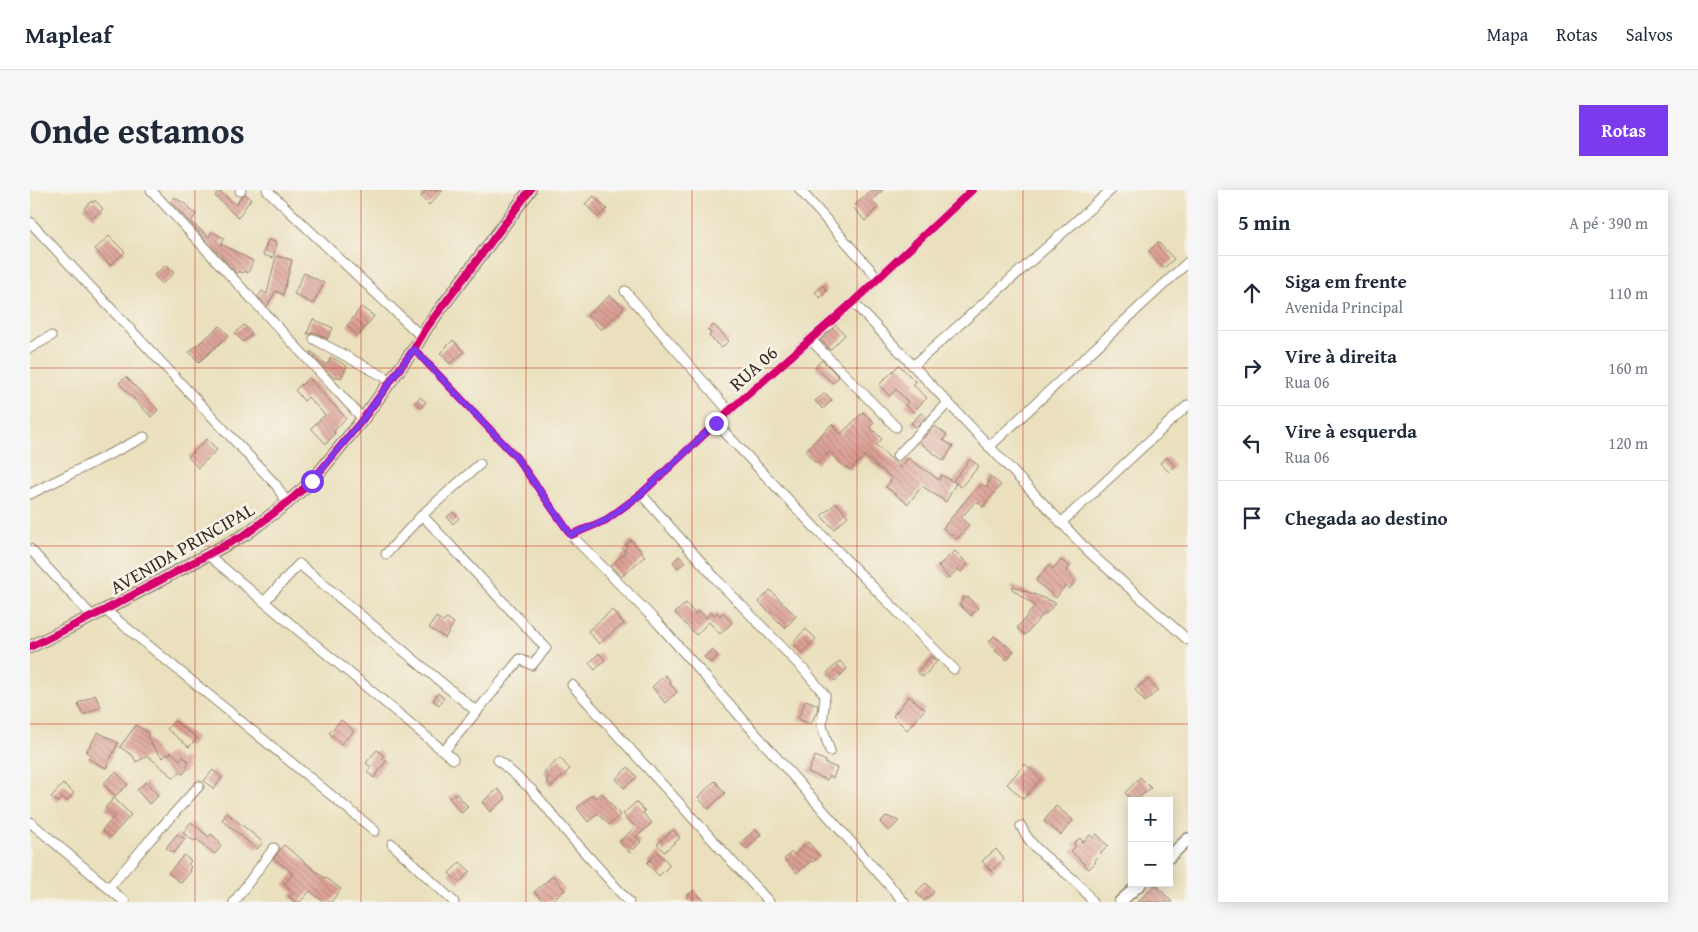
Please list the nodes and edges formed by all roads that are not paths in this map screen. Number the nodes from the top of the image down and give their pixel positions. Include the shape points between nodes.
1 (151, 190) edge
2 (267, 190) edge
3 (800, 190) edge
4 (972, 190) edge
5 (1111, 190) edge
6 (525, 192) edge
7 (30, 222) edge
8 (1188, 262) edge
9 (878, 278) junction
10 (625, 291) dead end
11 (853, 302) junction
12 (51, 336) dead end
13 (421, 336) junction
14 (314, 339) dead end
15 (810, 339) junction
16 (30, 348) edge
17 (414, 349) junction
18 (913, 366) junction
19 (392, 381) junction
20 (948, 403) junction
21 (1188, 405) edge
22 (728, 412) junction
23 (363, 419) junction
24 (716, 423) junction
25 (896, 427) dead end
26 (144, 437) dead end
27 (989, 446) junction
28 (897, 456) dead end
29 (480, 464) dead end
30 (30, 494) edge
31 (641, 494) junction
32 (287, 503) junction
33 (422, 515) junction
34 (1061, 523) junction
35 (571, 535) junction
36 (30, 549) edge
37 (386, 554) dead end
38 (208, 555) junction
39 (264, 602) junction
40 (105, 610) junction
41 (92, 616) junction
42 (1188, 640) edge
43 (30, 647) edge
44 (954, 669) dead end
45 (572, 685) dead end
46 (477, 712) junction
47 (444, 751) junction
48 (830, 751) dead end
49 (453, 759) dead end
50 (498, 760) dead end
51 (199, 786) dead end
52 (30, 822) edge
53 (1021, 826) dead end
54 (375, 831) dead end
55 (1188, 839) edge
56 (392, 844) dead end
57 (274, 848) dead end
58 (1173, 853) edge
59 (1136, 887) edge
60 (110, 888) junction
61 (125, 902) edge
62 (234, 902) edge
63 (454, 902) edge
64 (629, 902) edge
65 (769, 902) edge
66 (904, 902) edge
67 (1092, 902) edge
68 (1120, 902) edge

1 - 23 street
2 - 13 street
3 - 9 street
4 - 9 street, RUA 06
5 - 18 street
6 - 13 street, AVENIDA PRINCIPAL
7 - 32 street via 276,485
8 - 27 street
9 - 11 street, RUA 06
10 - 22 street
11 - 15 street, RUA 06
11 - 18 street
12 - 16 street
13 - 17 street, AVENIDA PRINCIPAL
14 - 19 street
15 - 22 street, RUA 06
15 - 25 street
17 - 19 street, AVENIDA PRINCIPAL
17 - 35 street via 516,457
18 - 20 street
19 - 23 street, AVENIDA PRINCIPAL
20 - 27 street
20 - 28 street
21 - 34 street
22 - 24 street, RUA 06
23 - 32 street, AVENIDA PRINCIPAL via 312,481
24 - 31 street, RUA 06
24 - 44 street via 816,530
26 - 30 street
27 - 34 street
29 - 33 street
31 - 35 street, RUA 06 via 606,520
31 - 48 street via 825,695 822,726
32 - 38 street, AVENIDA PRINCIPAL via 246,534
33 - 37 street
33 - 46 street via 546,648 532,665 520,659
34 - 42 street via 1088,552
35 - 66 street via 657,622
36 - 41 street
38 - 39 street
38 - 40 street, AVENIDA PRINCIPAL
39 - 46 street via 299,564
39 - 47 street
40 - 41 street, AVENIDA PRINCIPAL
40 - 54 street
41 - 43 street, AVENIDA PRINCIPAL
45 - 65 street
46 - 47 street
47 - 49 street
50 - 64 street via 532,790
51 - 60 street
52 - 60 street
53 - 67 street via 1026,839 1071,878
55 - 58 street
56 - 63 street
57 - 62 street
59 - 68 street
60 - 61 street

